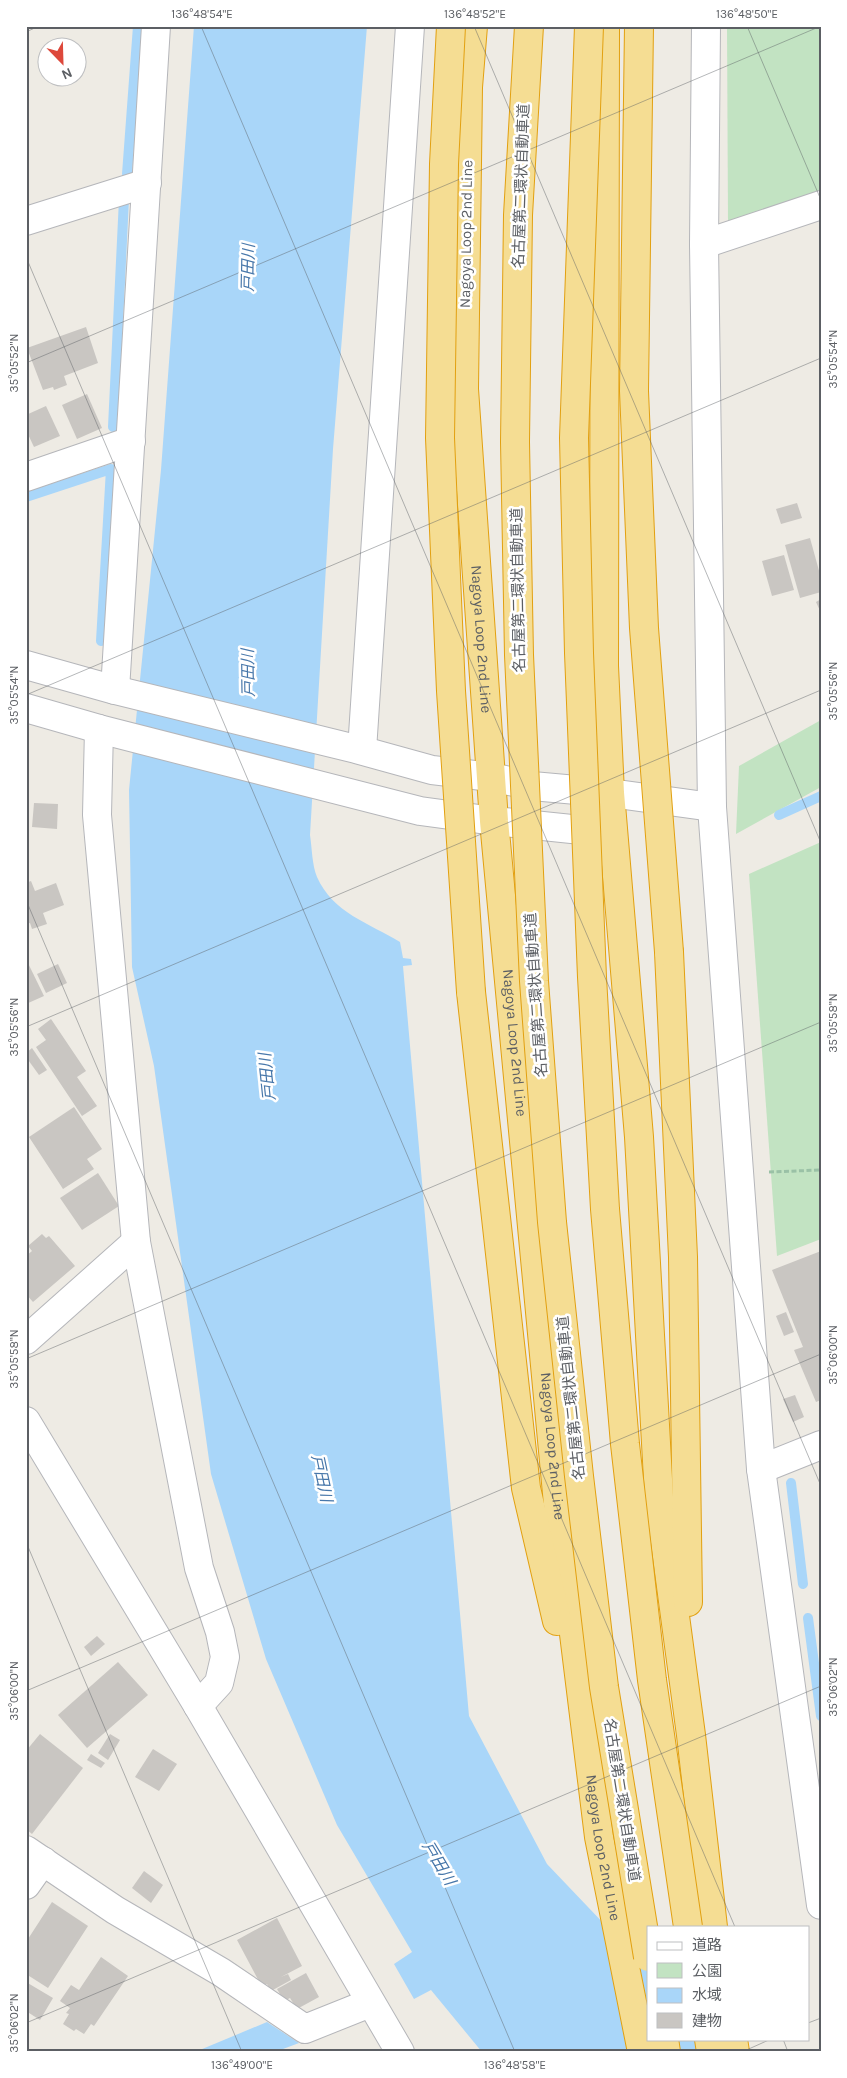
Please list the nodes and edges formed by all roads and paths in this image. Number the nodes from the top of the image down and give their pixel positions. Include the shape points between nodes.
1 (156, 26) edge
2 (410, 26) edge
3 (452, 26) edge
4 (473, 26) edge
5 (529, 26) edge
6 (589, 26) edge
7 (605, 26) edge
8 (639, 26) edge
9 (706, 26) edge
10 (147, 183) junction
11 (821, 205) edge
12 (26, 221) edge
13 (704, 244) junction
14 (130, 441) junction
15 (26, 477) edge
16 (26, 665) edge
17 (115, 690) junction
18 (26, 708) edge
19 (99, 729) junction
20 (359, 749) junction
21 (491, 777) junction
22 (610, 793) junction
23 (712, 807) junction
24 (494, 821) junction
25 (614, 833) junction
26 (821, 1170) edge
27 (739, 1174) junction
28 (136, 1242) junction
29 (26, 1340) edge
30 (26, 1421) edge
31 (821, 1445) edge
32 (761, 1469) junction
33 (198, 1706) junction
34 (690, 1734) junction
35 (590, 1764) junction
36 (35, 1855) edge
37 (26, 1885) edge
38 (821, 1905) edge
39 (688, 1926) edge
40 (713, 1926) edge
41 (647, 1952) edge
42 (370, 2003) junction
43 (400, 2052) edge
44 (642, 2052) edge

1 - 10 street
2 - 20 street
3 - 35 highway, bridge via 444,164 440,438 471,992 526,1488
4 - 21 highway, Nagoya Loop 2nd Line via 468,86 464,389
5 - 41 highway, 名古屋第二環状自動車道, bridge via 518,215 515,442 519,655 534,981 552,1222 579,1476 604,1687
6 - 39 highway, bridge via 574,438 592,977 625,1444 652,1680
7 - 22 highway via 604,666
8 - 34 highway, bridge via 634,391 644,628 669,952 683,1257
9 - 13 street
10 - 12 street
10 - 14 street
11 - 13 street
13 - 23 street
14 - 15 street
14 - 17 street
16 - 17 street
17 - 20 street
18 - 19 street
19 - 24 street via 420,811
19 - 28 street via 97,815
20 - 21 street via 432,770
21 - 22 street via 532,786
21 - 24 highway, Nagoya Loop 2nd Line
22 - 23 street
22 - 25 highway
23 - 27 street
24 - 25 street
24 - 35 highway, Nagoya Loop 2nd Line via 558,1504
25 - 34 highway via 639,1137 659,1497
26 - 27 path
27 - 32 street
28 - 29 street
28 - 33 street via 199,1568 225,1657 219,1683
30 - 33 street
31 - 32 street
32 - 38 street
33 - 42 street
34 - 40 highway
35 - 44 highway, Nagoya Loop 2nd Line via 599,1838
36 - 37 street
36 - 42 street via 115,1910 221,1972 305,2029
42 - 43 street

